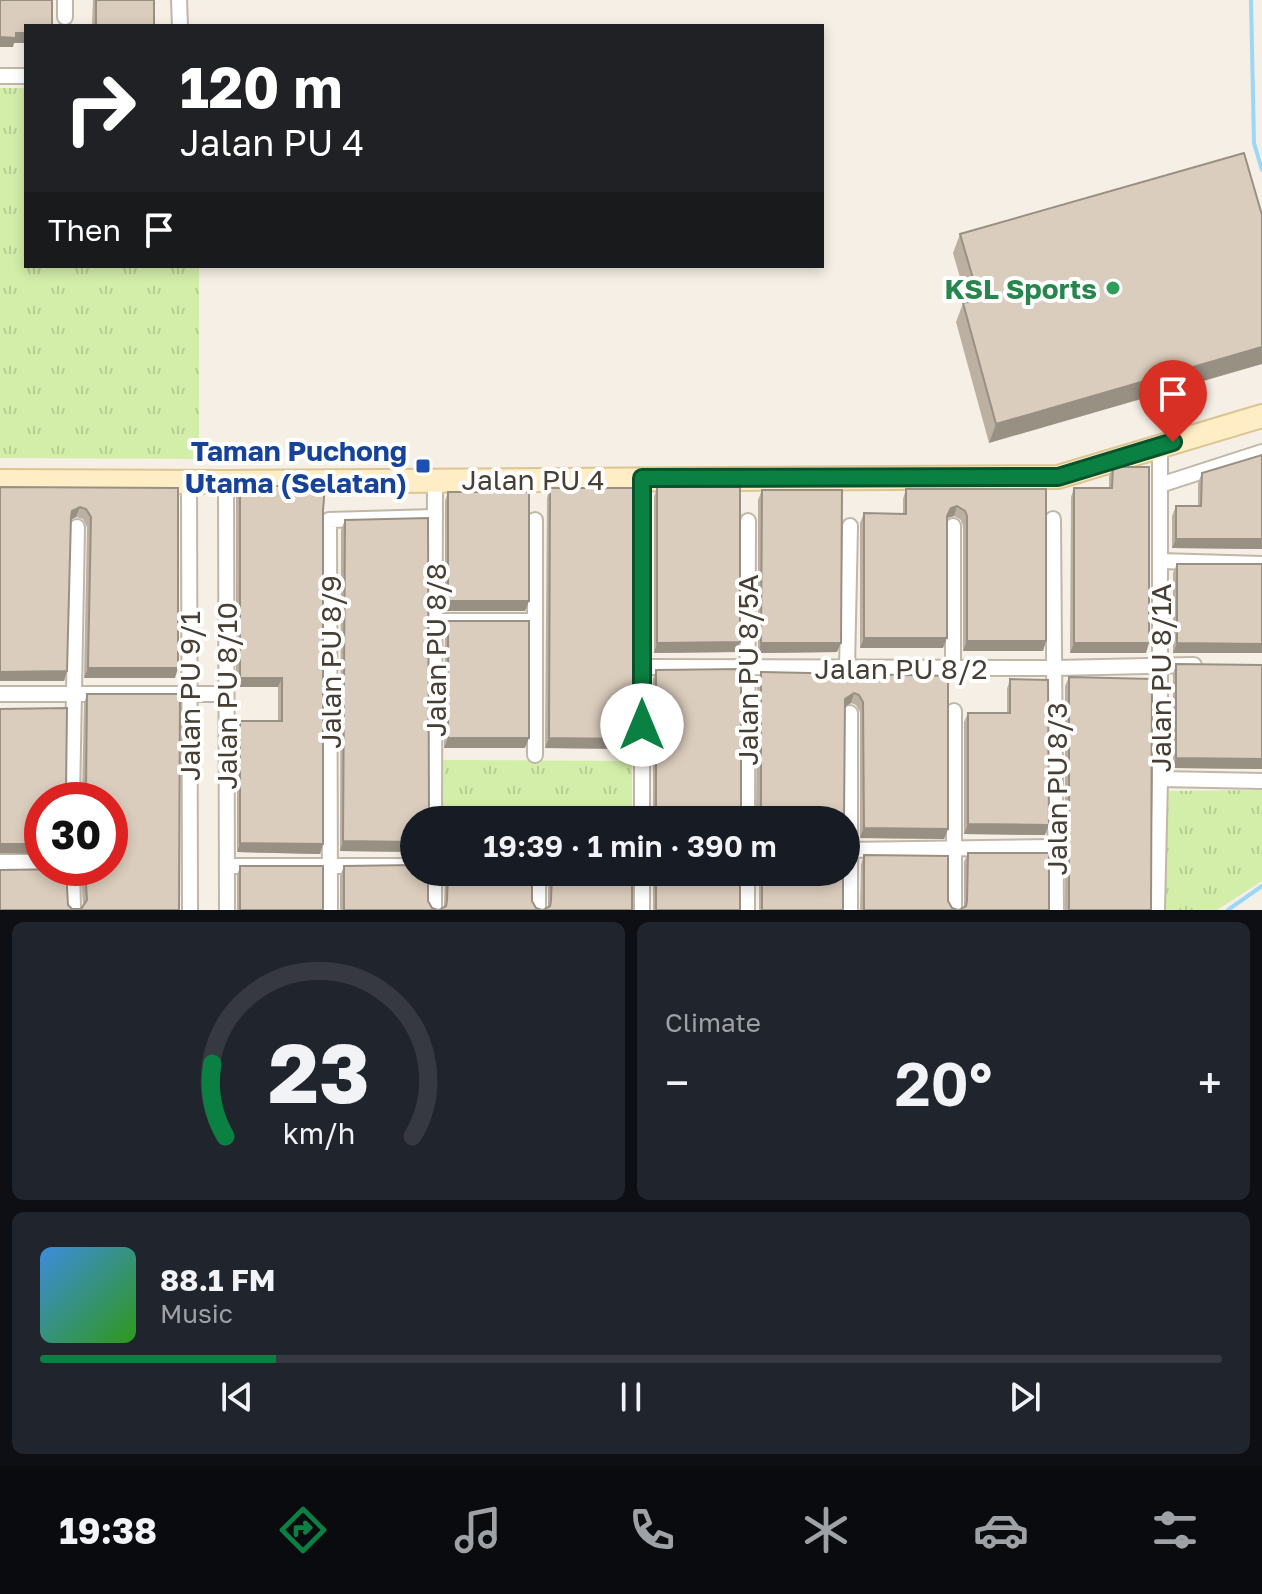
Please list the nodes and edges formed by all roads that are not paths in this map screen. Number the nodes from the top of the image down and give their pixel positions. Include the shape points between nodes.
1 (65, 0) edge
2 (179, 0) edge
3 (65, 17) dead end
4 (180, 24) edge
5 (0, 76) edge
6 (24, 76) edge
7 (1262, 416) edge
8 (1160, 445) junction
9 (1262, 452) edge
10 (642, 478) junction
11 (435, 480) junction
12 (0, 481) edge
13 (189, 481) junction
14 (226, 482) junction
15 (1160, 485) junction
16 (435, 517) junction
17 (1053, 519) dead end
18 (535, 520) dead end
19 (748, 521) dead end
20 (850, 526) dead end
21 (953, 526) dead end
22 (77, 527) dead end
23 (1160, 561) junction
24 (1262, 564) edge
25 (435, 621) junction
26 (535, 621) junction
27 (1161, 664) junction
28 (1204, 665) edge
29 (642, 667) junction
30 (747, 667) junction
31 (847, 668) junction
32 (953, 668) junction
33 (1055, 668) junction
34 (0, 694) edge
35 (73, 694) junction
36 (189, 694) junction
37 (226, 694) junction
38 (954, 711) dead end
39 (850, 713) dead end
40 (535, 755) dead end
41 (1160, 779) junction
42 (1262, 781) edge
43 (72, 782) edge
44 (434, 806) edge
45 (642, 806) edge
46 (747, 806) edge
47 (849, 806) edge
48 (1057, 847) junction
49 (955, 849) junction
50 (860, 850) edge
51 (0, 862) edge
52 (24, 862) edge
53 (227, 866) junction
54 (331, 866) junction
55 (400, 866) edge
56 (72, 886) edge
57 (434, 886) edge
58 (538, 886) edge
59 (642, 886) edge
60 (747, 886) edge
61 (849, 886) edge
62 (73, 910) edge
63 (190, 910) edge
64 (227, 910) edge
65 (330, 910) edge
66 (434, 910) edge
67 (538, 910) edge
68 (642, 910) edge
69 (747, 910) edge
70 (850, 910) edge
71 (954, 910) edge
72 (1056, 910) edge
73 (1157, 910) edge

1 - 3 street
2 - 4 street
5 - 6 street
7 - 8 street, Jalan PU 4
8 - 10 street, Jalan PU 4 via 1058,477
8 - 15 street, Jalan PU 8/1A
9 - 15 street
10 - 11 street, Jalan PU 4
10 - 29 street
11 - 14 street, Jalan PU 4
11 - 16 street, Jalan PU 8/8
12 - 13 street, Jalan PU 4
13 - 14 street, Jalan PU 4
13 - 36 street, Jalan PU 9/1
14 - 37 street, Jalan PU 8/10
15 - 23 street, Jalan PU 8/1A
16 - 25 street, Jalan PU 8/8
16 - 54 street, Jalan PU 8/9 via 329,520
17 - 33 street, Jalan PU 8/3
18 - 26 street
19 - 30 street, Jalan PU 8/5A
20 - 31 street
21 - 32 street
22 - 35 street
23 - 24 street
23 - 27 street, Jalan PU 8/1A
25 - 26 street
25 - 44 street, Jalan PU 8/8
26 - 40 street
27 - 28 street, Jalan PU 8/2
27 - 33 street, Jalan PU 8/2
27 - 41 street, Jalan PU 8/1A
29 - 30 street, Jalan PU 8/2
29 - 45 street
30 - 31 street, Jalan PU 8/2
30 - 46 street, Jalan PU 8/5A
31 - 32 street, Jalan PU 8/2
32 - 33 street, Jalan PU 8/2
33 - 48 street, Jalan PU 8/3
34 - 35 street
35 - 36 street
35 - 43 street
36 - 37 street
36 - 63 street, Jalan PU 9/1
37 - 53 street, Jalan PU 8/10
38 - 49 street
39 - 47 street
41 - 42 street
41 - 73 street, Jalan PU 8/1A
48 - 49 street
48 - 72 street, Jalan PU 8/3
49 - 50 street
49 - 71 street
51 - 52 street
53 - 54 street
53 - 64 street, Jalan PU 8/10
54 - 55 street
54 - 65 street, Jalan PU 8/9
56 - 62 street
57 - 66 street
58 - 67 street
59 - 68 street
60 - 69 street
61 - 70 street

